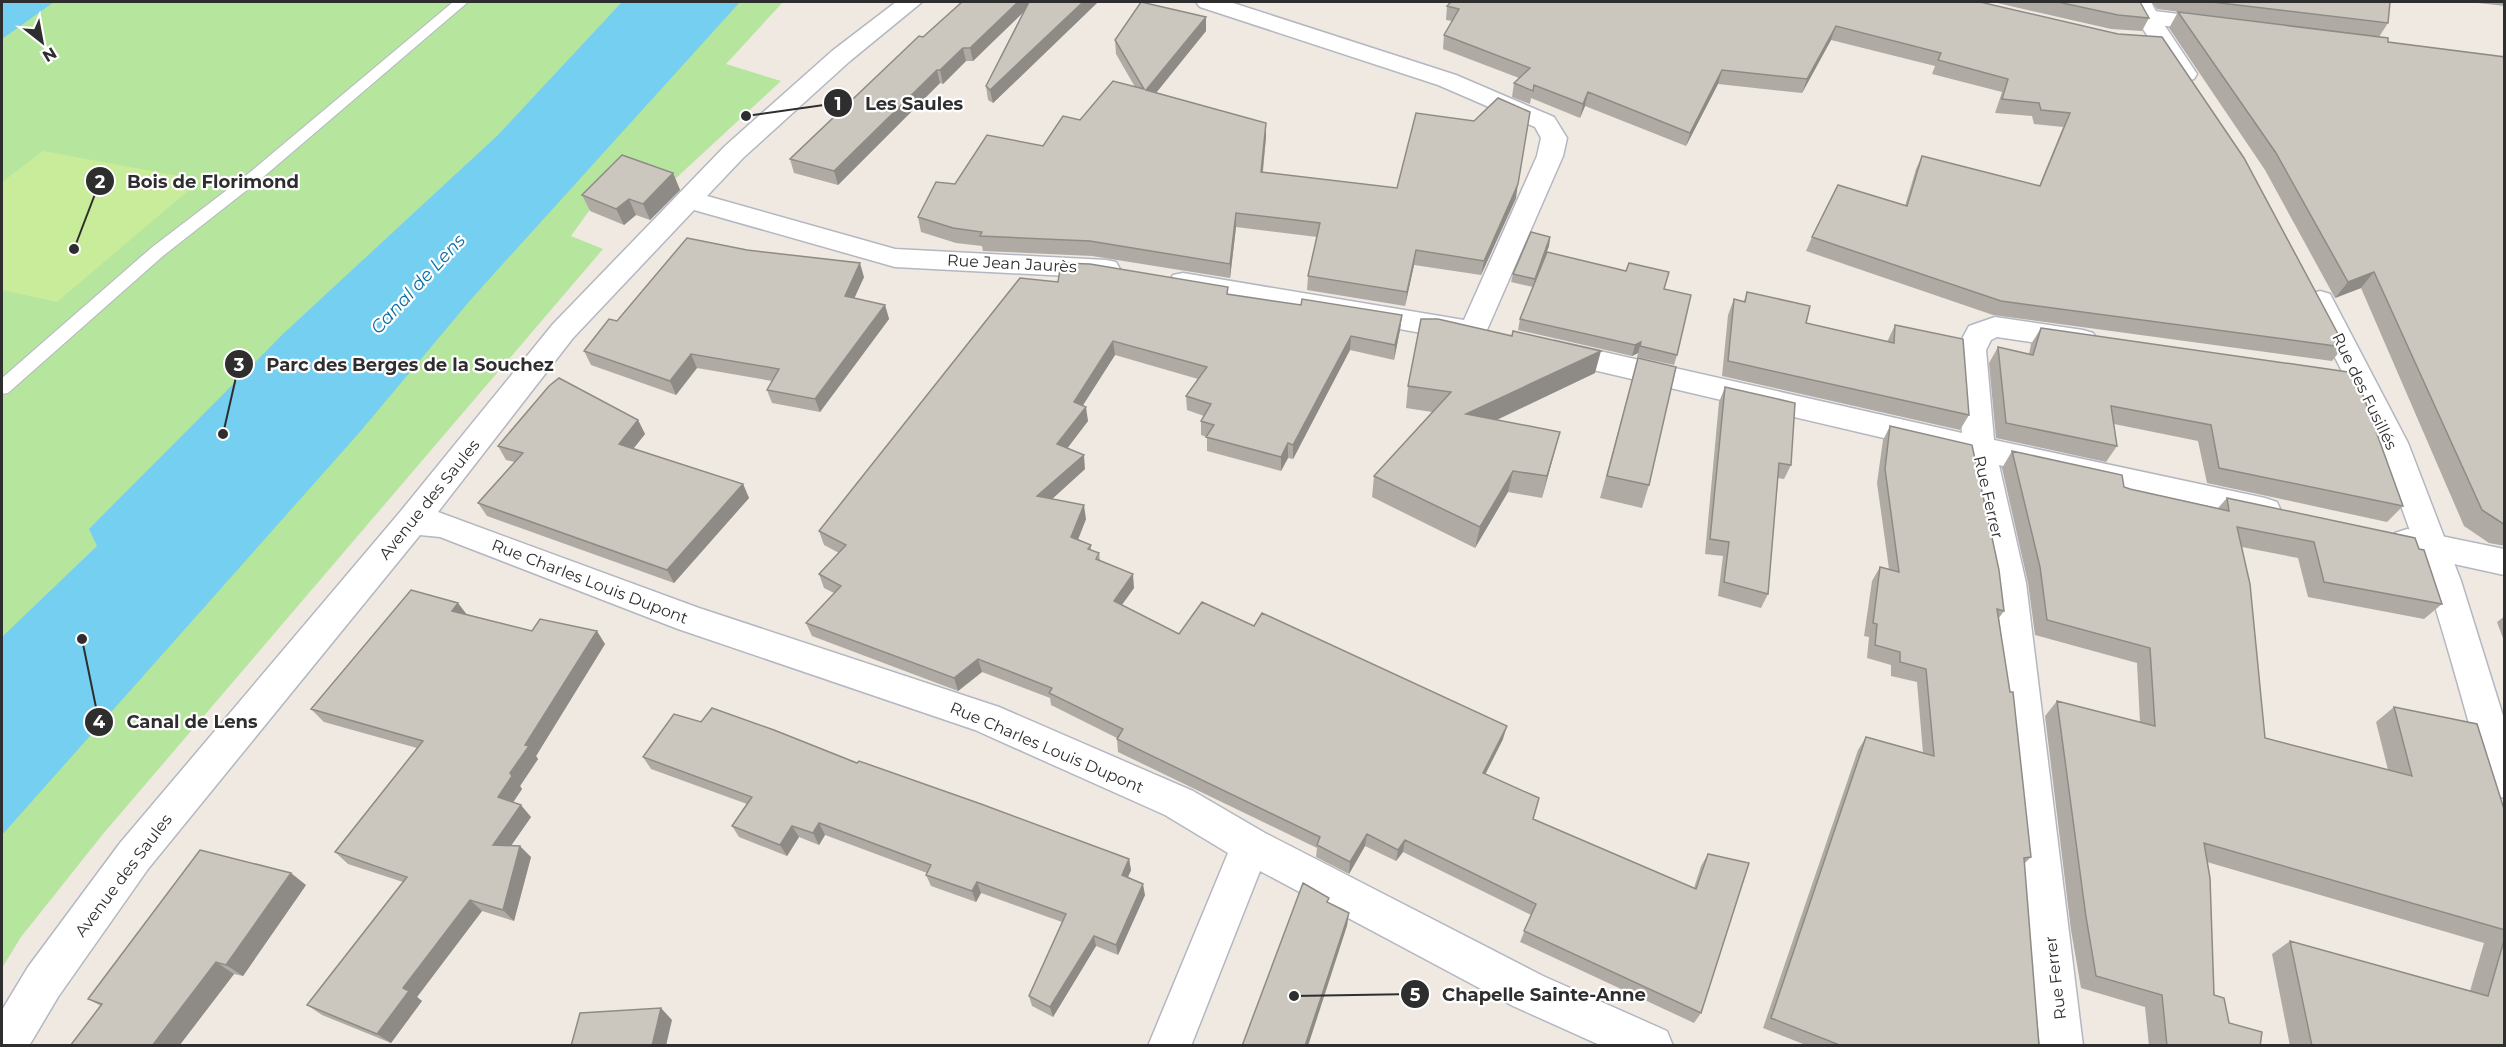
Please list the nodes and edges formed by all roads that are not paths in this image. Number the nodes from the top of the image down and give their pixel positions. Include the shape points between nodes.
1 (461, 2) edge
2 (910, 2) edge
3 (1208, 2) edge
4 (2140, 20) edge
5 (2242, 29) edge
6 (2200, 96) edge
7 (687, 199) junction
8 (2306, 275) edge
9 (2111, 344) edge
10 (1530, 346) edge
11 (2321, 373) edge
12 (2361, 378) junction
13 (2, 388) edge
14 (1978, 449) junction
15 (2290, 516) edge
16 (412, 521) junction
17 (2383, 536) edge
18 (2431, 547) junction
19 (2505, 562) edge
20 (2505, 781) edge
21 (1251, 846) junction
22 (4, 1046) edge
23 (1169, 1046) edge
24 (1652, 1046) edge
25 (2062, 1046) edge

1 - 13 lane via 255,176 157,252
2 - 7 street, Avenue des Saules via 801,91
3 - 7 street, Rue Jean Jaurès via 1420,69 1545,122 1554,138 1550,156 1484,335 1428,322 1092,267 895,258
4 - 5 street
4 - 6 street via 2164,42
7 - 16 street, Avenue des Saules via 563,331
8 - 12 street, Rue des Fusillés
9 - 14 street, Rue Ferrer via 1995,327 1979,333 1971,350
10 - 14 street
11 - 12 street
12 - 18 street, Rue des Fusillés via 2401,464
14 - 15 street
14 - 25 street, Rue Ferrer via 2009,583
16 - 21 street, Rue Charles Louis Dupont via 443,525 690,620 986,718 1179,803
16 - 22 street, Avenue des Saules via 134,856 43,982
17 - 18 street
18 - 19 street
18 - 20 street, Rue des Fusillés via 2452,599
21 - 23 street
21 - 24 street, Rue Charles Louis Dupont via 1528,991

